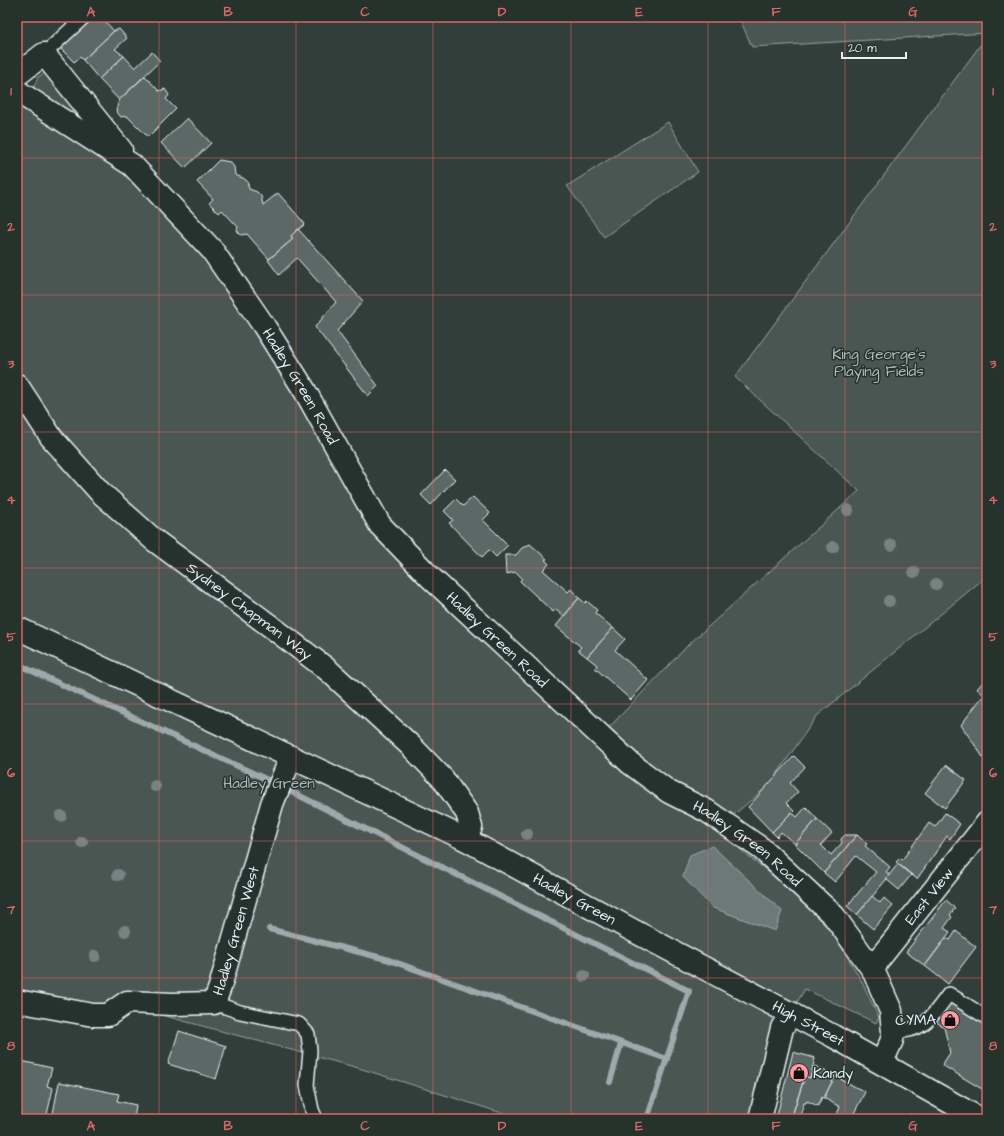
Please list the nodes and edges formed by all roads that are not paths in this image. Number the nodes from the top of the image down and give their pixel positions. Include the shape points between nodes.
1 (84, 17) edge
2 (44, 54) junction
3 (17, 75) edge
4 (17, 91) edge
5 (132, 165) junction
6 (17, 385) edge
7 (17, 628) edge
8 (291, 757) junction
9 (987, 823) edge
10 (465, 839) junction
11 (634, 931) joint
12 (873, 970) junction
13 (17, 1001) edge
14 (214, 1003) junction
15 (790, 1013) junction
16 (987, 1018) edge
17 (893, 1032) junction
18 (882, 1062) junction
19 (316, 1119) edge
20 (760, 1119) edge
21 (980, 1119) edge

1 - 2 lane
2 - 3 street
2 - 5 street, Hadley Green Road
4 - 5 street, Hadley Green Road
5 - 12 street, Hadley Green Road via 212,250 264,326 304,391 380,525 430,577 630,763 669,792 706,811 762,849 834,916
6 - 10 street, Sydney Chapman Way via 51,437 100,492 154,540 328,670 411,746 443,779 467,813 471,827
7 - 8 street, Hadley Green
8 - 10 street, Hadley Green
8 - 14 street, Hadley Green West via 272,804
9 - 12 street, East View
10 - 11 street, Hadley Green
11 - 15 street, High Street
12 - 17 street, Hadley Green Road via 890,1012
13 - 14 street, Hadley Green West via 108,1016 127,1002
14 - 19 lane via 240,1012 299,1024 308,1034 310,1051 306,1085
15 - 18 street, High Street
15 - 20 street via 782,1028
16 - 17 lane via 949,994 925,1023 907,1032
17 - 18 street, Hadley Green Road
18 - 21 street, High Street

